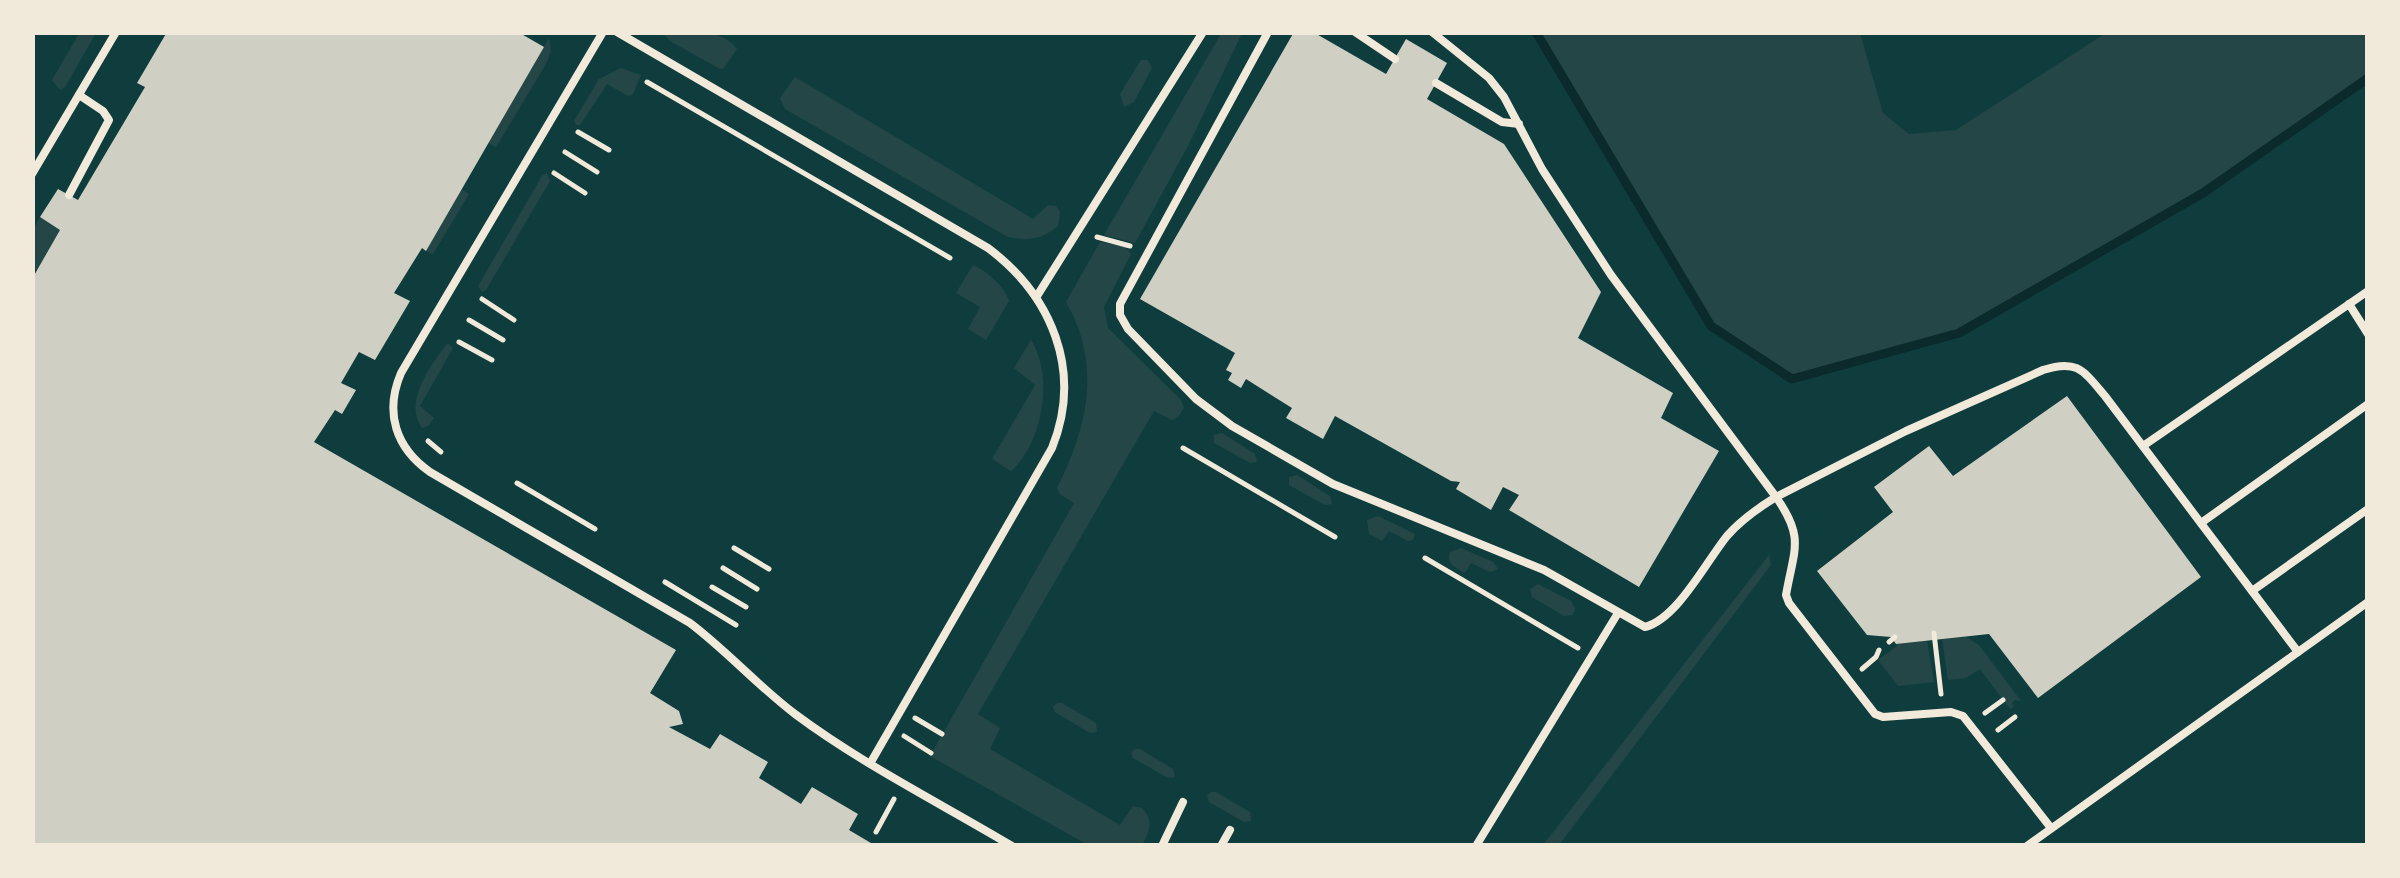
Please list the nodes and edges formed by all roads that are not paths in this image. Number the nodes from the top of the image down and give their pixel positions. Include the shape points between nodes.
1 (116, 32) edge
2 (603, 32) edge
3 (1203, 32) edge
4 (1268, 32) edge
5 (1354, 32) edge
6 (1432, 32) edge
7 (618, 33) edge
8 (1395, 59) dead end
9 (1436, 83) dead end
10 (79, 95) junction
11 (1519, 124) junction
12 (32, 174) edge
13 (69, 195) dead end
14 (2368, 291) edge
15 (1037, 296) junction
16 (2348, 304) junction
17 (2368, 334) edge
18 (2368, 404) edge
19 (2143, 446) junction
20 (1776, 497) junction
21 (2368, 509) edge
22 (2201, 524) junction
23 (2252, 591) junction
24 (2368, 602) edge
25 (1618, 612) junction
26 (2298, 652) junction
27 (872, 762) junction
28 (1183, 802) dead end
29 (2051, 828) junction
30 (1230, 830) dead end
31 (1012, 846) edge
32 (1162, 846) edge
33 (1221, 846) edge
34 (1476, 846) edge
35 (2027, 846) edge

1 - 10 lane
2 - 27 lane via 401,374 393,412 398,437 430,472 690,623 794,714
3 - 15 lane
4 - 25 lane via 1123,294 1122,321 1212,412 1333,484 1544,570
5 - 8 lane
6 - 11 lane via 1489,78
7 - 15 lane via 988,248
9 - 11 lane via 1502,122
10 - 12 lane
10 - 13 lane via 109,120
11 - 20 lane via 1611,275
14 - 16 lane
15 - 27 lane via 1065,368 1058,433
16 - 17 lane
16 - 19 lane
18 - 22 lane
19 - 20 lane via 2084,372 2061,364
19 - 22 lane
20 - 25 lane via 1730,532 1664,619 1645,627
20 - 29 lane via 1796,534 1788,603 1875,714 1962,716
21 - 23 lane
22 - 23 lane
23 - 26 lane
24 - 26 lane
25 - 34 lane
26 - 29 lane
27 - 31 lane
28 - 32 lane
29 - 35 lane
30 - 33 lane

